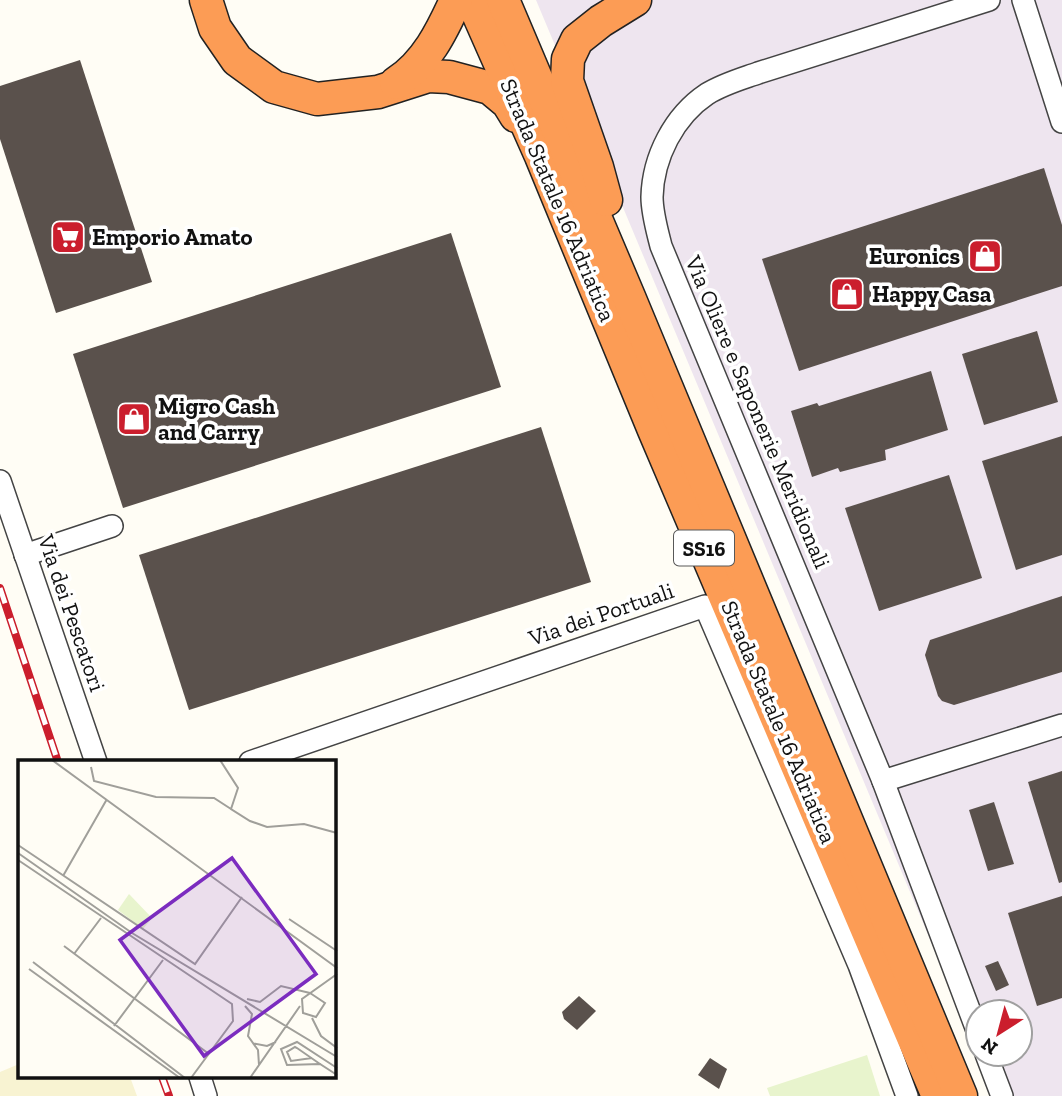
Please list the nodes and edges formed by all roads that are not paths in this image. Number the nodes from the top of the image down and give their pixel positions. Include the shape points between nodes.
1 (206, 0) edge
2 (456, 0) edge
3 (472, 0) edge
4 (503, 0) edge
5 (586, 0) edge
6 (617, 0) edge
7 (635, 0) edge
8 (989, 0) edge
9 (1023, 0) edge
10 (378, 92) junction
11 (1062, 122) edge
12 (541, 156) junction
13 (629, 297) junction
14 (0, 481) edge
15 (112, 526) dead end
16 (25, 555) junction
17 (1062, 725) edge
18 (95, 760) edge
19 (256, 760) edge
20 (883, 781) junction
21 (965, 998) edge
22 (991, 1068) edge
23 (200, 1078) edge
24 (206, 1096) edge
25 (907, 1096) edge
26 (938, 1096) edge
27 (961, 1096) edge
28 (1002, 1096) edge

1 - 10 highway via 215,28 237,60 274,87 317,99
2 - 10 highway via 421,62 400,81
3 - 12 highway, Strada Statale 16 Adriatica / SS16
4 - 13 highway, Strada Statale 16 Adriatica / SS16
5 - 6 highway
7 - 13 highway via 577,40 568,59 567,81 597,167
8 - 20 street, Via Oliere e Saponerie Meridionali via 707,94 686,113 655,171 652,197 660,246
9 - 11 street
10 - 12 highway via 428,76 490,88 508,103
12 - 26 highway, Strada Statale 16 Adriatica / SS16
13 - 27 highway, Strada Statale 16 Adriatica / SS16
14 - 16 street, Via dei Pescatori
15 - 16 street
16 - 18 street, Via dei Pescatori
17 - 20 street
19 - 25 street, Via dei Portuali via 705,607 859,965
20 - 21 street, Via Oliere e Saponerie Meridionali
22 - 28 street
23 - 24 street

